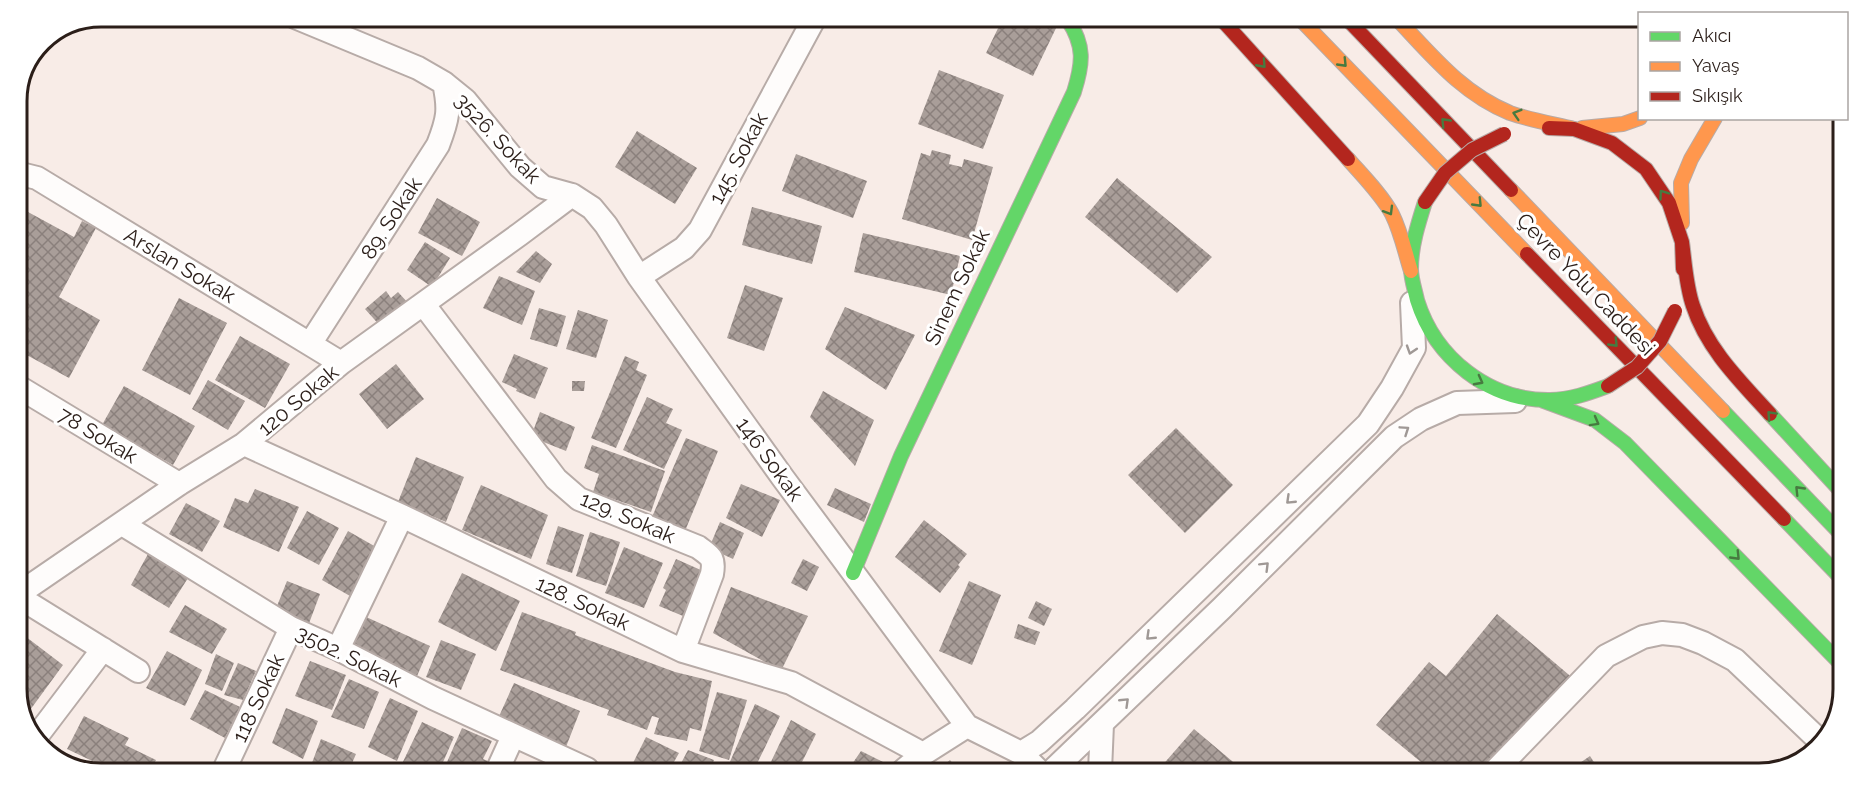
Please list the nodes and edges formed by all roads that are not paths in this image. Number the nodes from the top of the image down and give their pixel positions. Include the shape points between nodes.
1 (319, 27) edge
2 (810, 27) edge
3 (1073, 27) edge
4 (1228, 27) edge
5 (1308, 27) edge
6 (1355, 27) edge
7 (1405, 27) edge
8 (444, 83) junction
9 (1638, 119) edge
10 (1714, 120) edge
11 (1574, 129) junction
12 (27, 176) edge
13 (572, 195) junction
14 (1682, 242) junction
15 (1411, 271) junction
16 (639, 277) junction
17 (424, 305) junction
18 (310, 344) junction
19 (341, 363) junction
20 (27, 392) edge
21 (1541, 400) junction
22 (244, 444) junction
23 (1833, 482) edge
24 (179, 484) junction
25 (402, 516) junction
26 (122, 524) junction
27 (1833, 525) edge
28 (853, 573) junction
29 (1833, 579) edge
30 (27, 589) edge
31 (27, 602) edge
32 (291, 628) junction
33 (103, 649) junction
34 (338, 649) junction
35 (683, 651) junction
36 (1833, 656) edge
37 (138, 671) dead end
38 (1102, 724) junction
39 (967, 726) junction
40 (40, 732) edge
41 (513, 736) junction
42 (1816, 737) edge
43 (1021, 753) junction
44 (923, 754) junction
45 (227, 763) edge
46 (501, 763) edge
47 (574, 763) edge
48 (912, 763) edge
49 (1032, 763) edge
50 (1061, 763) edge
51 (1100, 763) edge
52 (1502, 763) edge

1 - 8 street, 3526. Sokak via 418,68
2 - 16 street, 145. Sokak via 700,230 684,248
3 - 28 main road, Sinem Sokak via 1082,51 1074,92 906,445
4 -> 15 main road via 1391,212
5 -> 29 main road, Çevre Yolu Caddesi via 1656,387
27 -> 6 main road, Çevre Yolu Caddesi
11 -> 7 main road via 1511,113 1481,98 1454,79
8 - 13 street, 3526. Sokak via 465,100 520,167 543,187
8 - 18 street, 89. Sokak via 447,121 438,144
9 - 11 main road
10 - 14 main road via 1681,183
14 -> 11 main road via 1670,202 1646,169 1612,143
11 - 15 main road, bridge via 1538,127 1515,132 1472,150 1445,173 1425,202 1414,236
12 - 18 street, Arslan Sokak
13 - 16 street, 146 Sokak via 592,208 606,225
13 - 17 street, 120 Sokak
14 - 21 main road, bridge via 1683,277 1675,310 1660,341 1637,367 1608,386 1575,398
23 -> 14 main road via 1729,369 1705,335 1692,304
15 -> 21 main road via 1419,310 1438,346 1467,374 1502,393
15 -> 43 street via 1414,348 1368,424 1075,709
16 - 28 street, 146 Sokak
17 - 19 street, 120 Sokak
17 - 35 street, 129. Sokak via 556,479 579,498 710,555 714,563 712,574
18 - 19 street, Arslan Sokak
19 - 22 street, 120 Sokak
20 - 24 street, 78 Sokak
21 -> 36 main road via 1595,420 1625,443
38 -> 21 street via 1394,437 1456,403
22 - 24 street, 120 Sokak
22 - 25 street, 128. Sokak
24 - 26 street, 120 Sokak
25 - 34 street
25 - 35 street, 128. Sokak
26 - 30 street, 120 Sokak
26 - 32 street, 3502. Sokak
28 - 39 street, 146 Sokak
31 - 33 street
32 - 34 street, 3502. Sokak
32 - 45 street, 118 Sokak
33 - 37 street
33 - 40 street
34 - 41 street, 3502. Sokak
35 - 44 street, 128. Sokak via 791,683
38 - 50 street
38 - 51 street
39 - 43 street
39 - 44 street
41 - 46 street
41 - 47 street, 3502. Sokak
42 - 52 street via 1735,660 1682,635 1662,633 1643,637 1606,656
43 - 49 street
44 - 48 street

